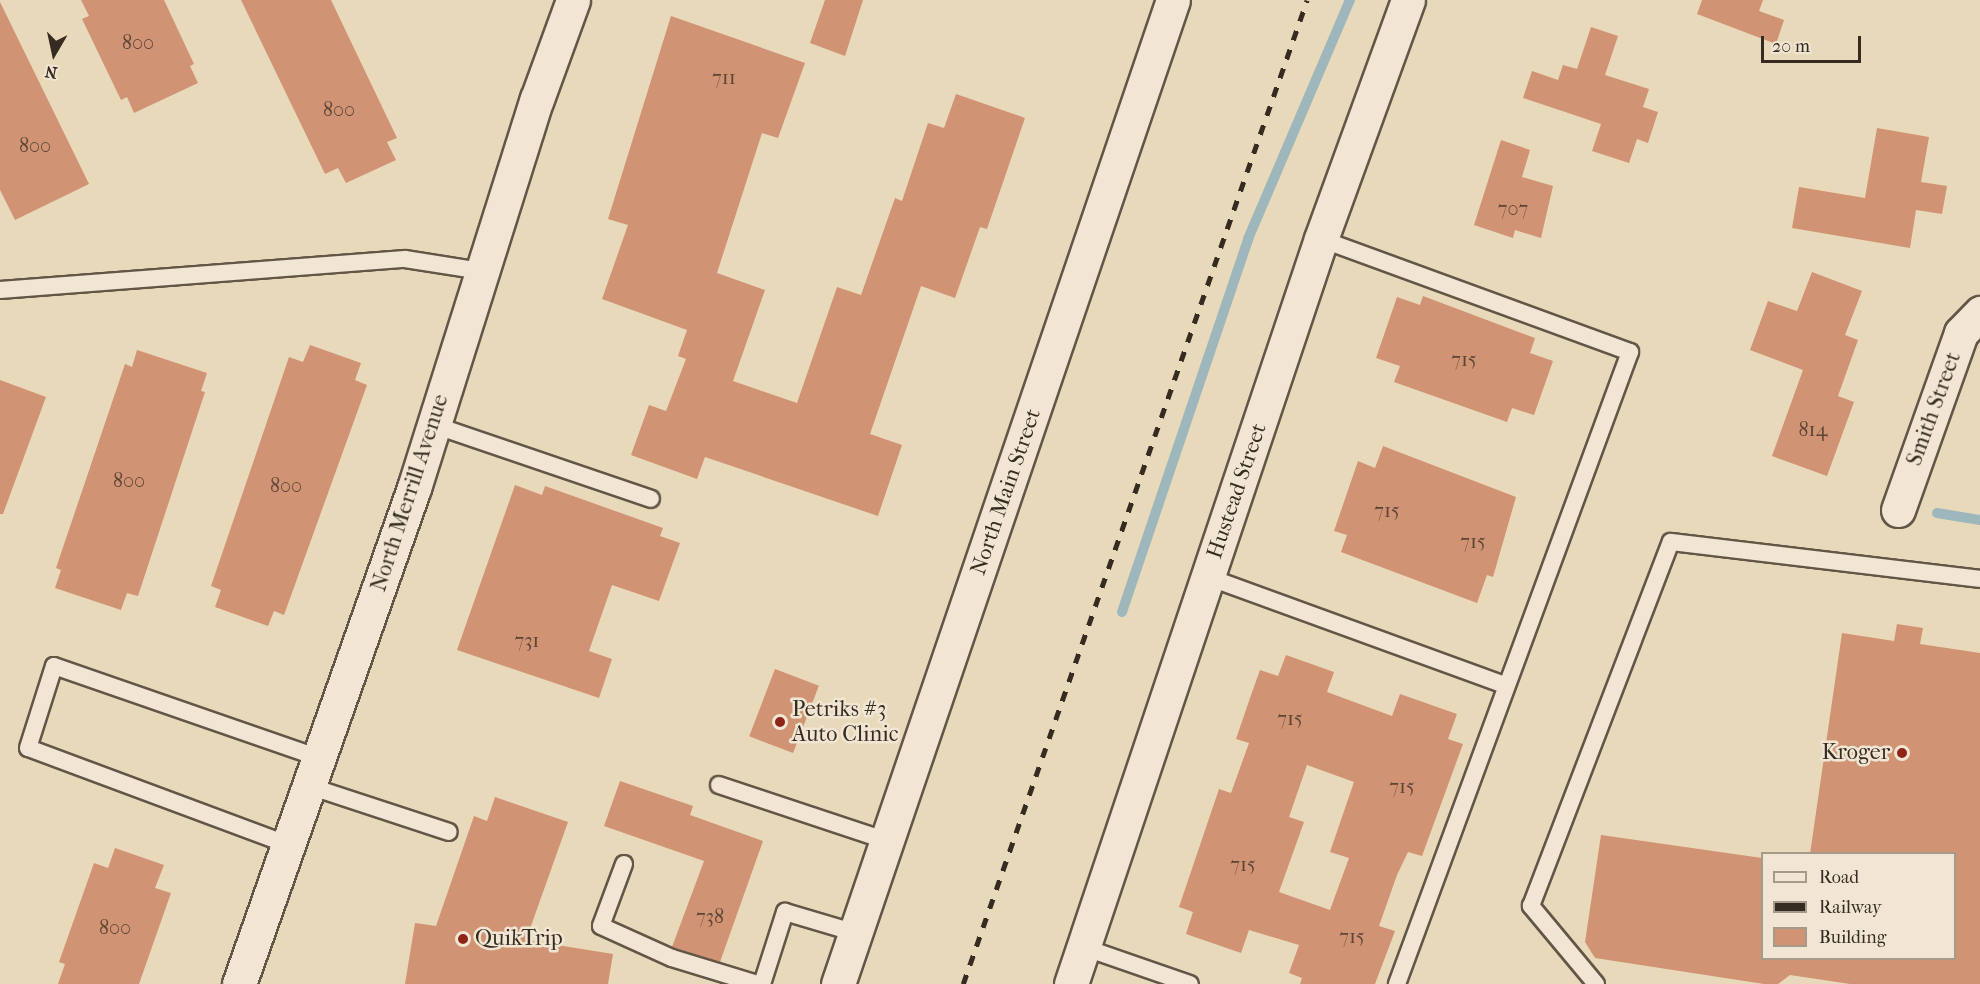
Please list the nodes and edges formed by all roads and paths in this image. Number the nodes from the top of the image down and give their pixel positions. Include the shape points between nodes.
1 (573, 0) edge
2 (1173, 0) edge
3 (1408, 0) edge
4 (1321, 239) junction
5 (482, 271) junction
6 (0, 290) edge
7 (1980, 313) edge
8 (434, 425) junction
9 (651, 498) dead end
10 (1898, 510) dead end
11 (1208, 577) junction
12 (1980, 579) edge
13 (1504, 685) junction
14 (314, 772) junction
15 (719, 785) dead end
16 (450, 832) dead end
17 (887, 841) junction
18 (288, 845) junction
19 (624, 864) dead end
20 (856, 933) junction
21 (1083, 947) junction
22 (1078, 982) edge
23 (239, 984) edge
24 (757, 984) edge
25 (762, 984) edge
26 (838, 984) edge
27 (1190, 984) edge
28 (1397, 984) edge
29 (1596, 984) edge

1 - 5 street, North Merrill Avenue
2 - 17 street, North Main Street
3 - 4 street, Hustead Street
4 - 11 street, Hustead Street
4 - 13 lane via 1630,352
5 - 6 lane via 405,259
5 - 8 street, North Merrill Avenue
7 - 10 street, Smith Street via 1961,333
8 - 9 lane
8 - 14 street, North Merrill Avenue
11 - 13 lane
11 - 21 street, Hustead Street
12 - 29 lane via 1671,542 1531,906
13 - 28 lane
14 - 16 lane
14 - 18 street, North Merrill Avenue
14 - 18 lane via 54,666 28,748
15 - 17 lane
17 - 20 street, North Main Street
18 - 23 street, North Merrill Avenue
19 - 24 lane via 601,926 672,958
20 - 25 lane via 785,912
20 - 26 street, North Main Street
21 - 22 street, Hustead Street
21 - 27 lane

